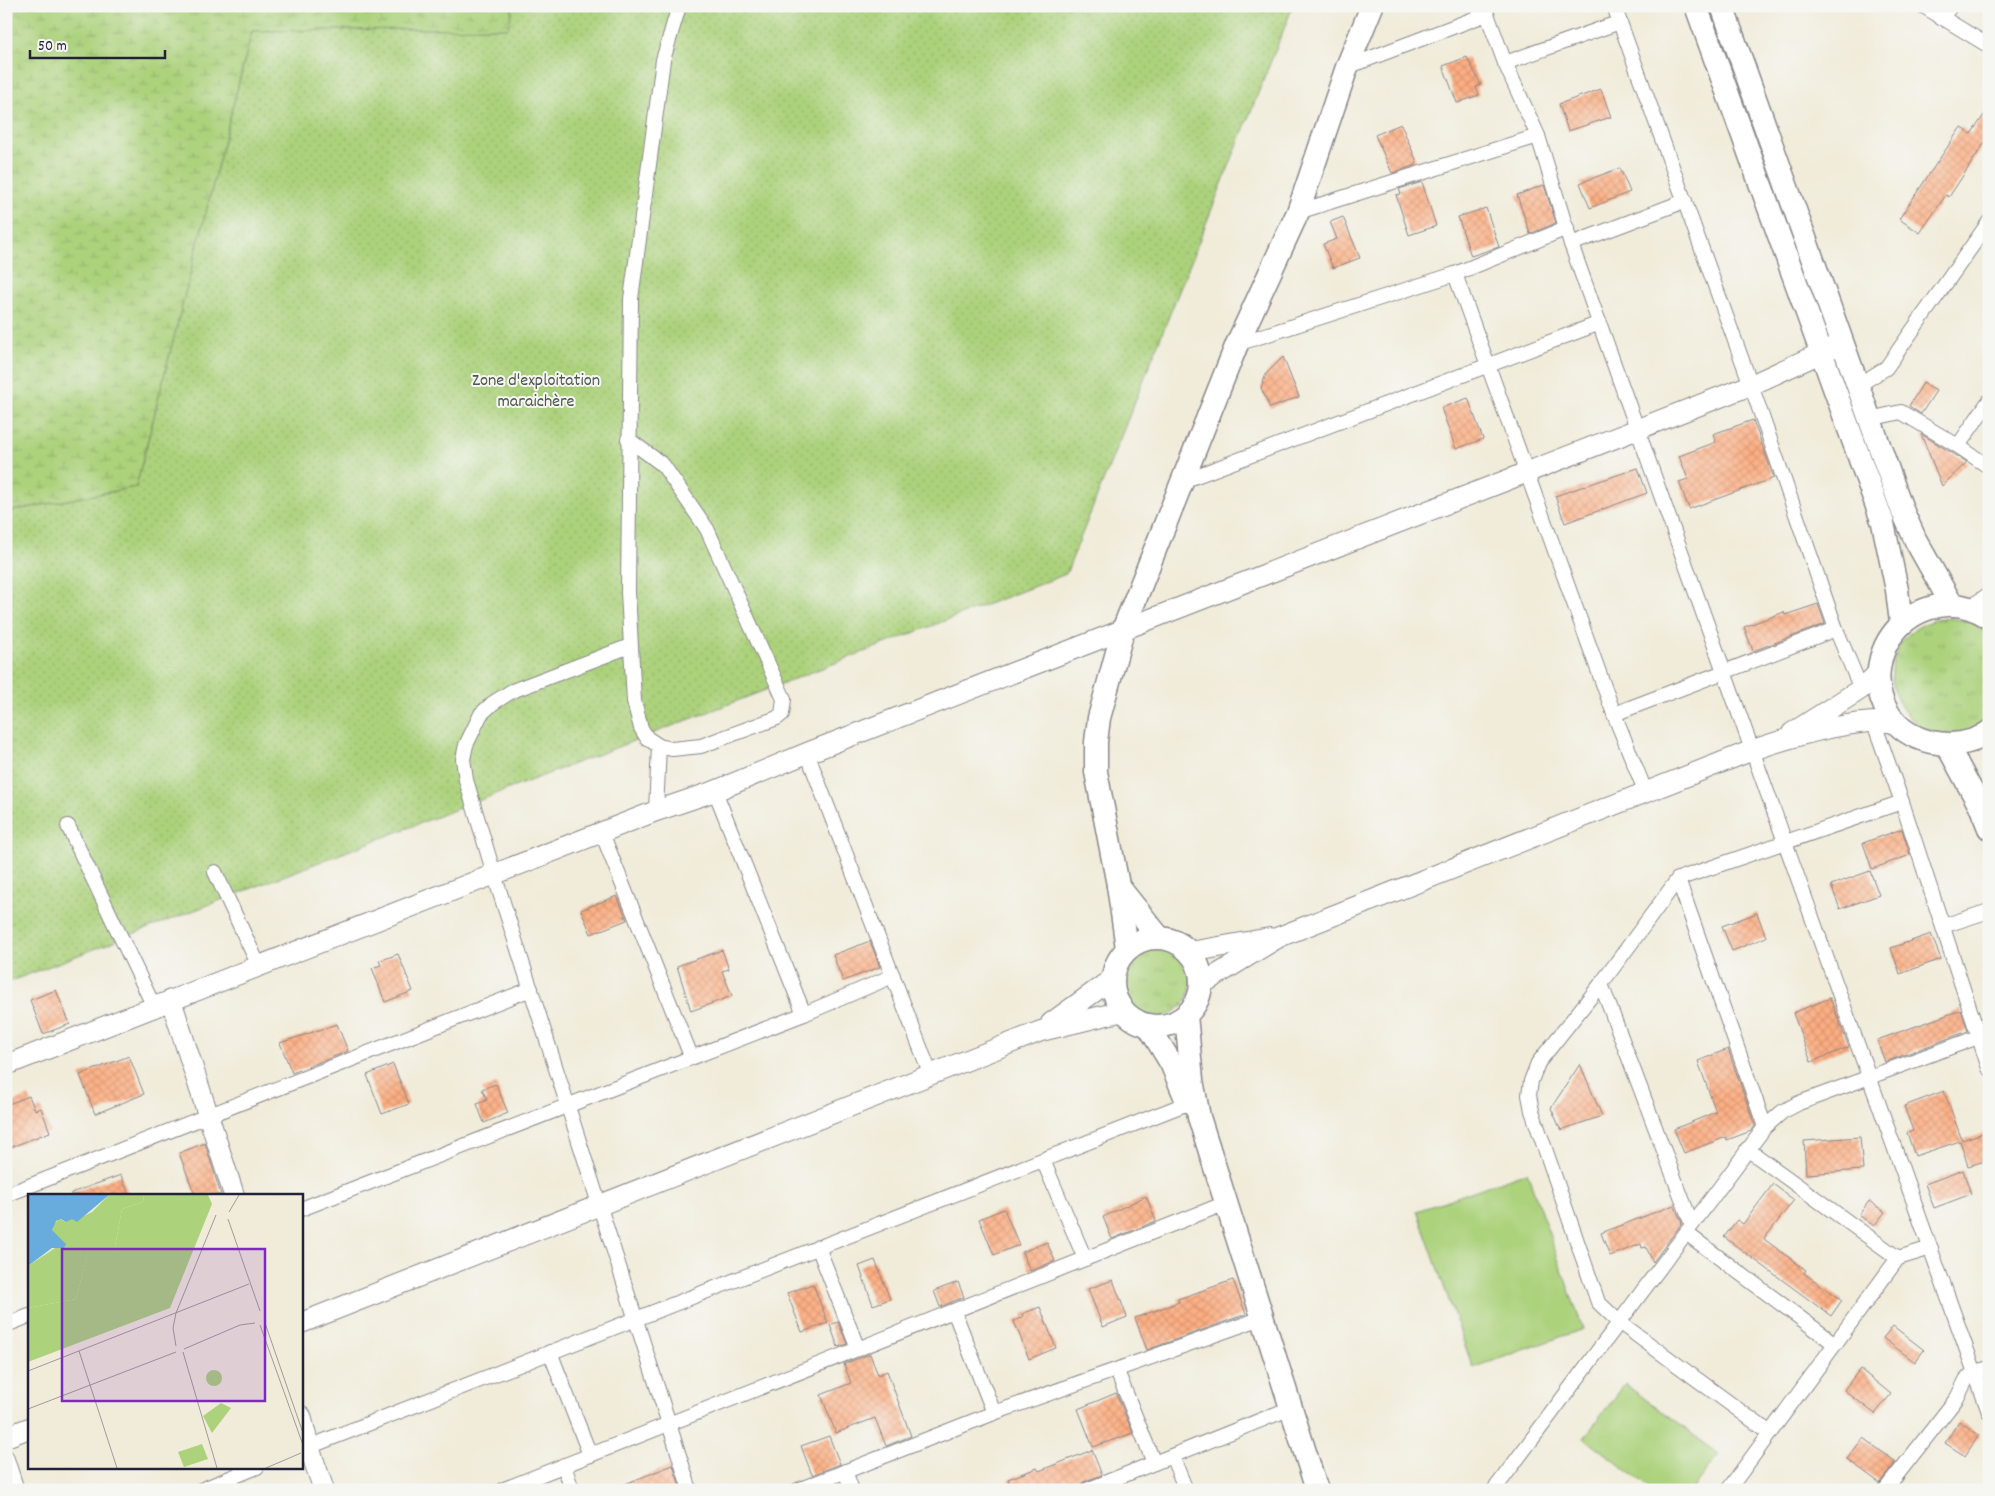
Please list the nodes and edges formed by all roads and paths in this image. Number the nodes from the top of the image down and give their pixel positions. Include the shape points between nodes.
1 (679, 6) edge
2 (1372, 6) edge
3 (1614, 6) edge
4 (1696, 6) edge
5 (1722, 6) edge
6 (1923, 6) edge
7 (1951, 6) edge
8 (1485, 10) edge
9 (1942, 18) junction
10 (1620, 22) junction
11 (1989, 46) edge
12 (1505, 63) junction
13 (1347, 67) junction
14 (1538, 136) junction
15 (1685, 201) junction
16 (1298, 212) junction
17 (1989, 222) edge
18 (1567, 228) junction
19 (1571, 244) junction
20 (1455, 274) junction
21 (1600, 323) junction
22 (1237, 344) junction
23 (1843, 344) junction
24 (1821, 352) junction
25 (1488, 365) junction
26 (1751, 385) junction
27 (1857, 386) junction
28 (1989, 401) edge
29 (1869, 419) junction
30 (1638, 429) junction
31 (628, 439) junction
32 (1958, 446) junction
33 (1989, 467) edge
34 (1527, 472) junction
35 (1183, 481) junction
36 (1989, 594) edge
37 (1960, 606) junction
38 (1989, 618) edge
39 (1901, 624) junction
40 (1836, 628) junction
41 (1123, 630) junction
42 (630, 646) junction
43 (1723, 672) junction
44 (1878, 672) junction
45 (1860, 689) junction
46 (1614, 714) junction
47 (1874, 722) junction
48 (1897, 723) junction
49 (1989, 732) edge
50 (1782, 740) junction
51 (1947, 745) junction
52 (659, 746) junction
53 (1753, 750) junction
54 (807, 753) junction
55 (715, 791) junction
56 (1646, 794) junction
57 (1902, 802) junction
58 (656, 812) junction
59 (68, 826) dead end
60 (1989, 828) edge
61 (602, 833) junction
62 (1786, 842) junction
63 (215, 872) dead end
64 (494, 874) junction
65 (1678, 879) junction
66 (1118, 885) junction
67 (1989, 911) edge
68 (1943, 926) junction
69 (1159, 937) junction
70 (1279, 937) junction
71 (1127, 948) junction
72 (1190, 952) junction
73 (260, 966) junction
74 (893, 976) junction
75 (1112, 979) junction
76 (1202, 984) junction
77 (1601, 984) junction
78 (531, 989) junction
79 (162, 1004) junction
80 (1123, 1011) junction
81 (804, 1014) junction
82 (1186, 1015) junction
83 (1148, 1026) junction
84 (1041, 1030) junction
85 (1983, 1035) edge
86 (691, 1056) junction
87 (6, 1065) edge
88 (1989, 1068) edge
89 (930, 1073) junction
90 (1870, 1078) junction
91 (568, 1104) junction
92 (1193, 1110) junction
93 (208, 1116) junction
94 (1765, 1127) junction
95 (1747, 1149) junction
96 (1042, 1160) junction
97 (234, 1194) edge
98 (6, 1195) edge
99 (1226, 1203) junction
100 (599, 1204) junction
101 (302, 1209) edge
102 (1689, 1229) junction
103 (818, 1247) junction
104 (1931, 1248) junction
105 (1898, 1258) junction
106 (1085, 1259) junction
107 (954, 1311) junction
108 (28, 1316) edge
109 (1262, 1318) junction
110 (636, 1319) junction
111 (302, 1322) edge
112 (1619, 1322) junction
113 (6, 1325) edge
114 (1836, 1344) junction
115 (858, 1349) junction
116 (550, 1352) junction
117 (1989, 1368) edge
118 (1117, 1371) junction
119 (1973, 1373) junction
120 (1291, 1408) junction
121 (1989, 1412) edge
122 (994, 1413) junction
123 (669, 1423) junction
124 (302, 1424) edge
125 (28, 1428) edge
126 (1770, 1433) junction
127 (6, 1436) edge
128 (305, 1448) edge
129 (590, 1455) junction
130 (6, 1456) edge
131 (1172, 1456) junction
132 (1154, 1463) junction
133 (564, 1465) junction
134 (255, 1468) edge
135 (845, 1471) junction
136 (18, 1490) edge
137 (201, 1490) edge
138 (324, 1490) edge
139 (502, 1490) edge
140 (572, 1490) edge
141 (690, 1490) edge
142 (798, 1490) edge
143 (852, 1490) edge
144 (1087, 1490) edge
145 (1186, 1490) edge
146 (1317, 1490) edge
147 (1494, 1490) edge
148 (1729, 1490) edge
149 (1885, 1490) edge

1 - 31 street via 663,60 631,299
2 - 13 main road
3 - 10 street
4 - 24 main road
5 - 23 main road
6 - 9 street
7 - 9 street
8 - 12 street
8 - 13 street
9 - 11 street
10 - 12 street
10 - 15 street
12 - 14 street
13 - 16 main road
14 - 16 street
14 - 18 street
15 - 19 street
15 - 26 street
16 - 22 main road
17 - 27 street via 1886,368
18 - 19 street
18 - 20 street
19 - 21 street
20 - 22 street
20 - 25 street
21 - 25 street
21 - 30 street
22 - 35 main road
23 - 24 street
23 - 27 main road
24 - 26 street
24 - 39 main road via 1883,523
25 - 34 street
25 - 35 street
26 - 30 street
26 - 40 street
27 - 29 main road
28 - 32 street
29 - 32 street via 1901,412
29 - 37 main road via 1920,549
30 - 34 street
30 - 43 street
31 - 42 street
31 - 52 street via 663,465 707,529 784,699 782,714 760,724 701,746 686,749
32 - 33 street
34 - 41 street
34 - 46 street
35 - 41 main road
36 - 37 street
37 - 38 main road
37 - 39 main road via 1933,607 1916,613
39 - 44 main road via 1884,646
40 - 43 street
40 - 45 street
41 - 54 street
41 - 66 main road via 1099,718 1096,742 1099,796
42 - 52 street via 637,716 647,738
42 - 64 street via 512,691 481,714 463,759 466,780
43 - 46 street
43 - 53 street
44 - 45 street
44 - 48 main road via 1886,708
45 - 50 street
46 - 56 street
47 - 48 street
47 - 50 street
47 - 57 street
48 - 51 main road via 1920,739
49 - 51 main road via 1965,743
50 - 53 street
51 - 60 main road
52 - 58 street
53 - 56 street
53 - 62 street
54 - 55 street
54 - 74 street
55 - 58 street
55 - 81 street
56 - 70 street
57 - 62 street
57 - 68 street
58 - 61 street
59 - 79 street
61 - 64 street
61 - 86 street
62 - 65 street
62 - 90 street
63 - 73 street
64 - 73 street
64 - 78 street
65 - 77 street
65 - 94 street
66 - 69 main road
66 - 71 main road
67 - 68 street
68 - 85 street
69 - 71 main road via 1142,939
69 - 72 main road via 1176,941
70 - 72 street
70 - 76 street
71 - 75 main road via 1116,962
72 - 76 main road via 1199,966
73 - 79 street
74 - 81 street
74 - 89 street
75 - 80 main road via 1114,996
75 - 84 street
76 - 82 main road via 1197,1001
77 - 102 street
77 - 112 street via 1538,1063 1529,1095 1598,1302
78 - 91 street
78 - 93 street
79 - 87 street
79 - 93 street
80 - 83 main road
80 - 84 street
81 - 86 street
82 - 83 main road via 1162,1026
82 - 92 main road
83 - 92 main road
84 - 89 street
85 - 88 street
85 - 90 street
86 - 91 street
89 - 100 street
90 - 94 street via 1799,1103
90 - 104 street
91 - 100 street
91 - 101 street
92 - 96 street
92 - 99 main road
93 - 97 street
93 - 98 street
94 - 95 street
95 - 102 street
95 - 105 street
96 - 103 street
96 - 106 street
99 - 106 street
99 - 109 main road
100 - 110 street
100 - 111 street
102 - 112 street
102 - 114 street
103 - 110 street
103 - 115 street
104 - 105 street
104 - 119 street
105 - 114 street
106 - 107 street
107 - 115 street
107 - 122 street
108 - 113 street
109 - 118 street
109 - 120 main road
110 - 116 street
110 - 123 street
112 - 126 street
112 - 147 street
114 - 126 street
115 - 123 street
116 - 128 street
116 - 129 street
117 - 119 street
118 - 122 street
118 - 132 street
119 - 121 street
119 - 149 street
120 - 131 street
120 - 146 main road
122 - 135 street
123 - 129 street
123 - 141 street
124 - 128 street
125 - 127 street
126 - 148 street
128 - 138 street
129 - 133 street
130 - 136 street
131 - 132 street
131 - 145 street
132 - 144 street
133 - 139 street
133 - 140 street
134 - 137 street
135 - 142 street
135 - 143 street

